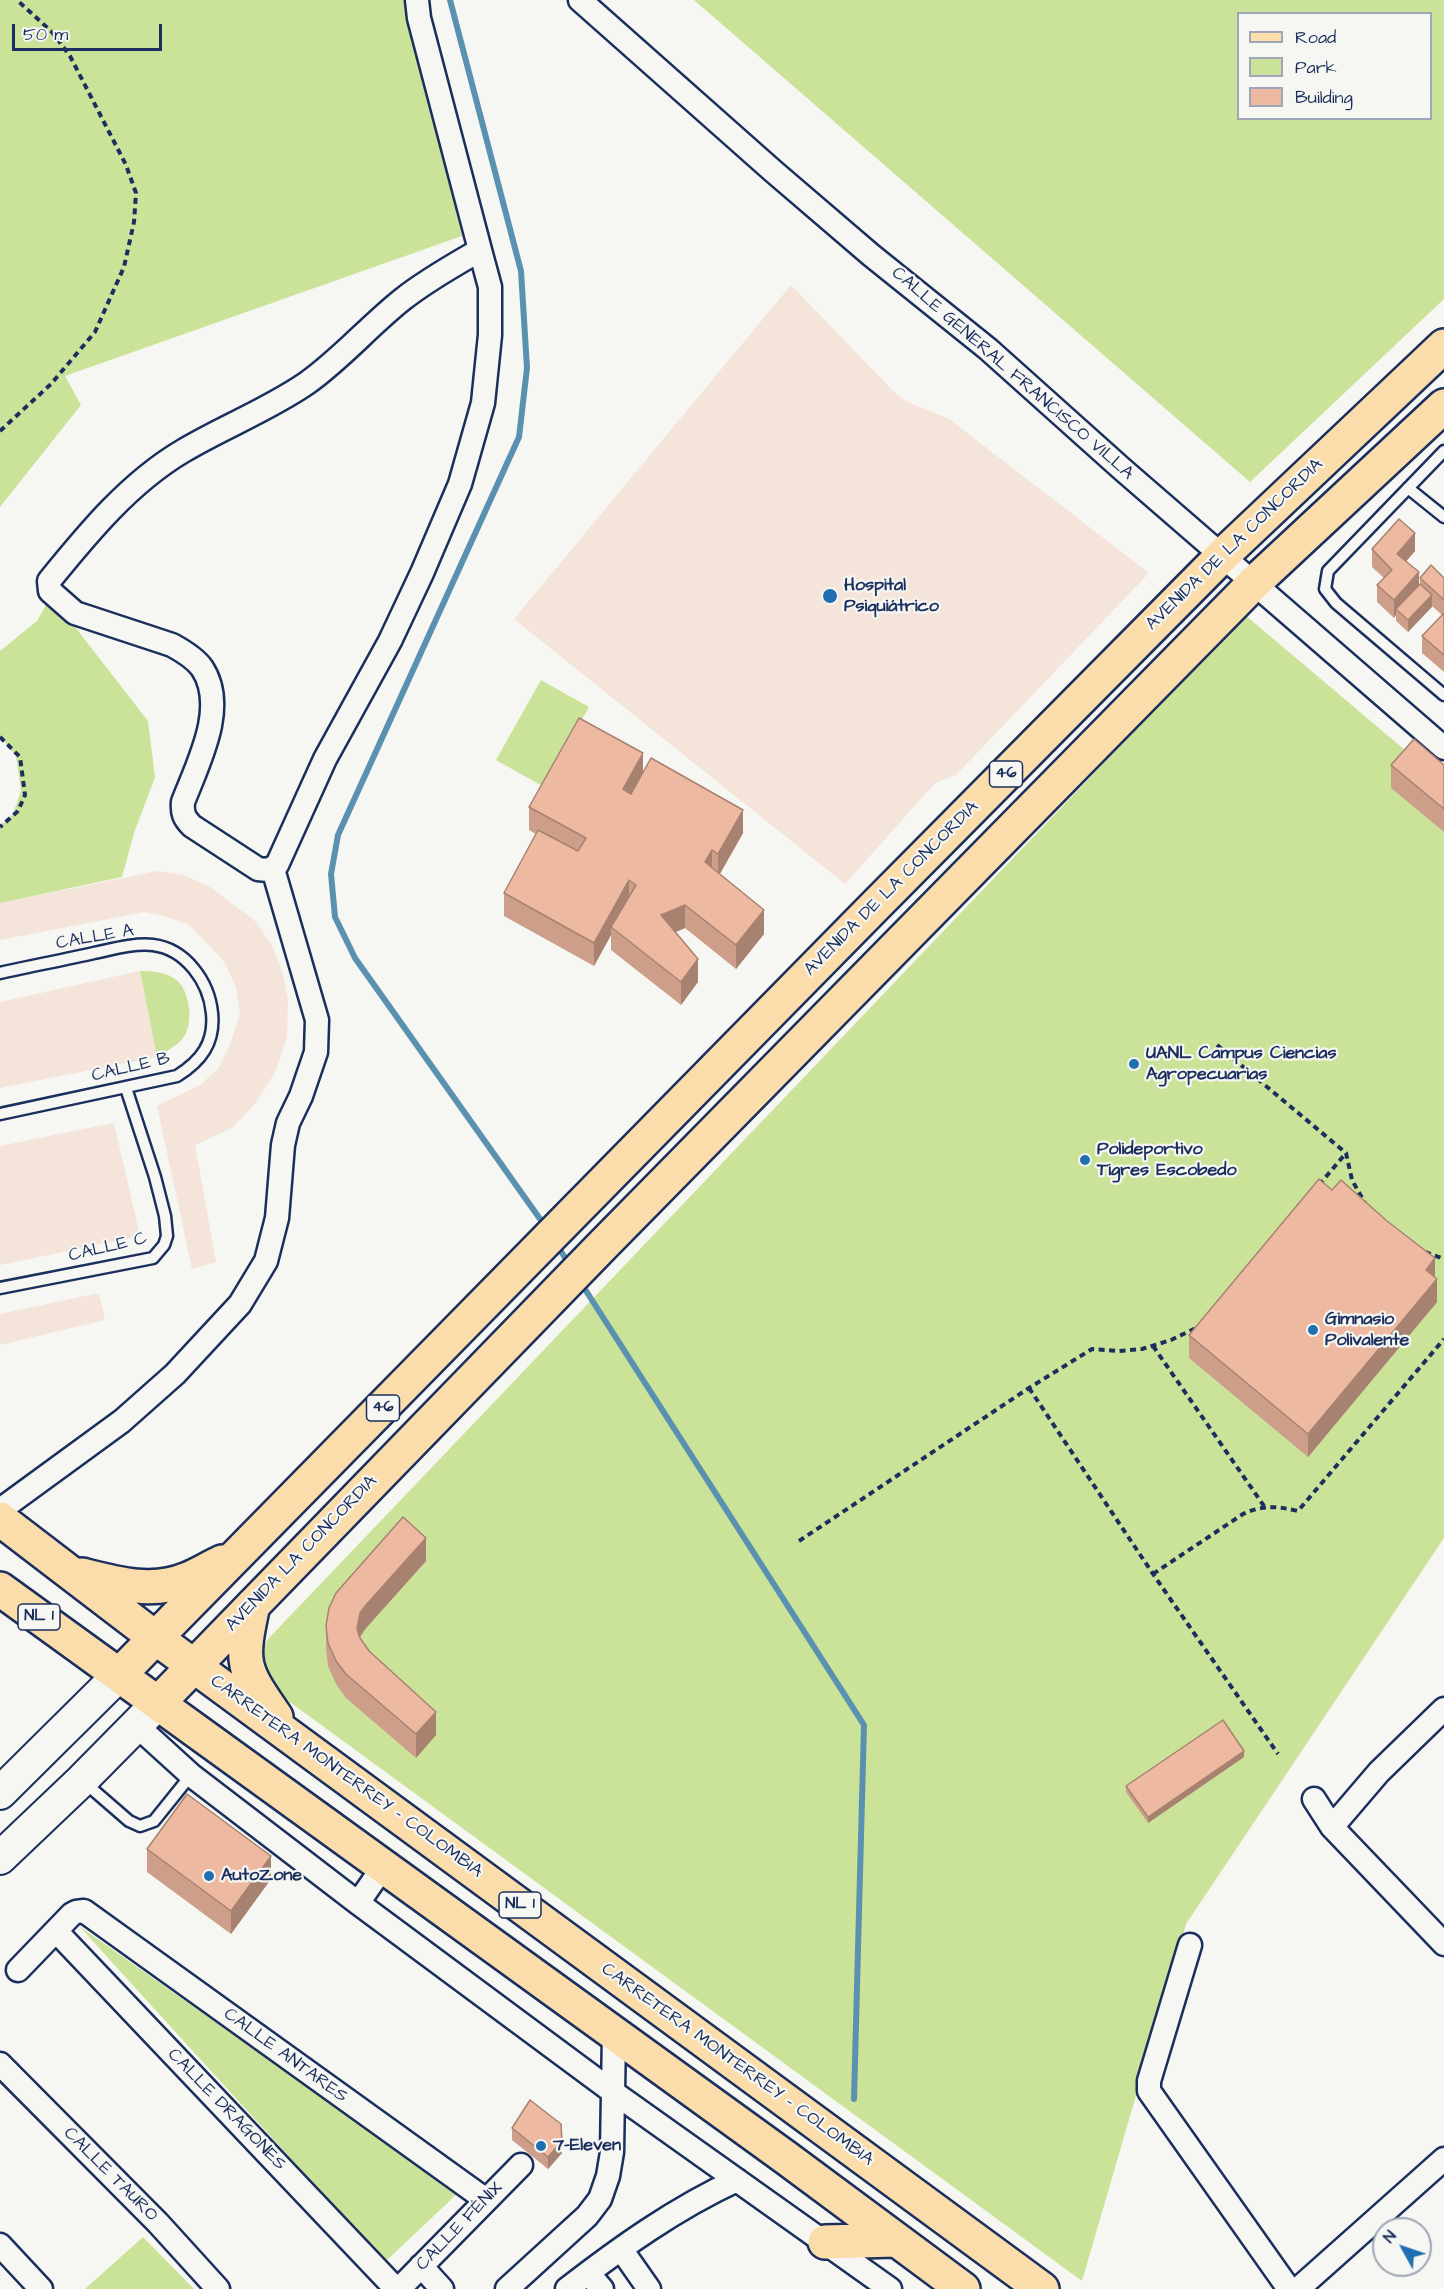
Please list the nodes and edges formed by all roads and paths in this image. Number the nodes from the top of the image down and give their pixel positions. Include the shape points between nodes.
1 (17, 0) edge
2 (417, 0) edge
3 (580, 0) edge
4 (480, 250) junction
5 (1444, 346) edge
6 (1444, 406) edge
7 (0, 430) edge
8 (1444, 451) edge
9 (1408, 488) junction
10 (1444, 517) edge
11 (1223, 555) junction
12 (1254, 583) junction
13 (1444, 695) edge
14 (0, 737) edge
15 (1444, 748) edge
16 (0, 827) edge
17 (273, 869) junction
18 (0, 973) edge
19 (208, 995) joint
20 (1217, 1045) dead end
21 (126, 1088) junction
22 (0, 1114) edge
23 (1346, 1153) junction
24 (1316, 1190) edge
25 (1368, 1209) edge
26 (1423, 1251) edge
27 (1444, 1259) edge
28 (0, 1288) edge
29 (1201, 1325) edge
30 (1444, 1339) edge
31 (1154, 1346) junction
32 (1029, 1388) junction
33 (1265, 1506) junction
34 (0, 1510) edge
35 (0, 1519) edge
36 (799, 1541) dead end
37 (242, 1551) junction
38 (72, 1572) junction
39 (1154, 1574) junction
40 (0, 1589) edge
41 (253, 1605) junction
42 (156, 1638) junction
43 (194, 1666) junction
44 (120, 1674) junction
45 (1444, 1709) edge
46 (148, 1713) junction
47 (287, 1734) junction
48 (1278, 1754) dead end
49 (191, 1775) junction
50 (81, 1780) junction
51 (0, 1793) edge
52 (1314, 1799) dead end
53 (1332, 1827) junction
54 (0, 1858) edge
55 (383, 1867) junction
56 (358, 1903) junction
57 (56, 1931) junction
58 (1444, 1944) edge
59 (1190, 1945) dead end
60 (18, 1971) dead end
61 (614, 2034) junction
62 (0, 2064) edge
63 (613, 2092) junction
64 (1444, 2159) edge
65 (521, 2164) dead end
66 (737, 2180) junction
67 (486, 2200) junction
68 (895, 2240) junction
69 (825, 2242) junction
70 (0, 2245) edge
71 (621, 2249) junction
72 (421, 2266) junction
73 (595, 2281) edge
74 (41, 2289) edge
75 (218, 2289) edge
76 (397, 2289) edge
77 (442, 2289) edge
78 (507, 2289) edge
79 (567, 2289) edge
80 (649, 2289) edge
81 (890, 2289) edge
82 (963, 2289) edge
83 (1042, 2289) edge
84 (1289, 2289) edge
85 (1298, 2289) edge

1 - 7 path via 70,56 126,165 136,193 124,267 95,332 51,384
2 - 4 street
3 - 11 street, CALLE GENERAL FRANCISCO VILLA via 773,171 988,349
4 - 17 street via 490,287 490,335 483,403 460,484 390,641 325,759
4 - 17 street via 405,297 308,382 156,469 125,496 49,581 50,591 75,613 172,645 201,667 212,692 211,712 204,748 182,811 192,826 258,869
5 - 11 main road, AVENIDA DE LA CONCORDIA / 46
6 - 12 main road, 46
8 - 9 lane
9 - 10 lane
9 - 13 lane via 1328,571 1325,589 1336,603
11 - 12 street, CALLE GENERAL FRANCISCO VILLA
11 - 37 main road, AVENIDA DE LA CONCORDIA / 46
12 - 15 street, CALLE GENERAL FRANCISCO VILLA
12 - 41 main road, AVENIDA LA CONCORDIA / 46
14 - 16 path via 20,757 25,795 18,811
17 - 34 street via 317,1020 316,1052 283,1145 277,1218 266,1260 240,1304 175,1374 122,1421
18 - 19 lane, CALLE A via 126,947 154,945 178,953 203,981
19 - 21 lane, CALLE B via 213,1023 210,1037 192,1067 177,1077
20 - 23 path
21 - 22 lane, CALLE B
21 - 28 lane, CALLE C via 165,1216 164,1245 153,1258
23 - 24 path
23 - 25 path via 1352,1180
26 - 27 path
29 - 31 path
30 - 33 path via 1298,1511
31 - 32 path via 1119,1351 1092,1348
31 - 33 path
32 - 36 path
32 - 39 path
33 - 39 path via 1243,1514
35 - 38 main road, CARRETERA MONTERREY - COLOMBIA / NL 1
37 - 38 main road via 186,1580 151,1587 124,1586
37 - 42 main road, 46
38 - 42 main road, CARRETERA MONTERREY - COLOMBIA / NL 1
39 - 48 path
40 - 44 main road, NL 1
41 - 43 main road, AVENIDA LA CONCORDIA / 46
41 - 47 main road via 244,1651 248,1671
42 - 43 main road, CARRETERA MONTERREY - COLOMBIA / NL 1
42 - 44 main road, 46
43 - 46 main road, AVENIDA LA CONCORDIA / 46
43 - 47 main road, CARRETERA MONTERREY - COLOMBIA / NL 1
44 - 46 main road, NL 1
44 - 51 main road, 46
45 - 53 street via 1379,1772
46 - 49 street
46 - 50 main road, AVENIDA LA CONCORDIA / 46
46 - 55 main road, NL 1
47 - 83 main road, CARRETERA MONTERREY - COLOMBIA / NL 1
49 - 50 lane via 154,1821 140,1826
49 - 56 street
50 - 54 main road, AVENIDA LA CONCORDIA / 46
52 - 53 street
53 - 58 street
55 - 56 street
55 - 61 main road, NL 1
56 - 63 street
57 - 60 street
57 - 67 street, CALLE ANTARES via 72,1914 84,1911
57 - 76 street, CALLE DRAGONES
59 - 84 street via 1149,2091
61 - 63 street
61 - 68 main road, NL 1
62 - 75 street, CALLE TAURO
63 - 66 street
63 - 78 street via 612,2152 600,2199 587,2216
64 - 85 street
65 - 67 street, CALLE FÉNIX
66 - 69 street
66 - 71 street via 691,2203
67 - 72 street, CALLE FÉNIX
68 - 69 main road
68 - 82 main road, NL 1
69 - 81 street
70 - 74 street
71 - 73 street
71 - 80 street
72 - 76 street, CALLE FÉNIX
72 - 77 street
73 - 79 street

